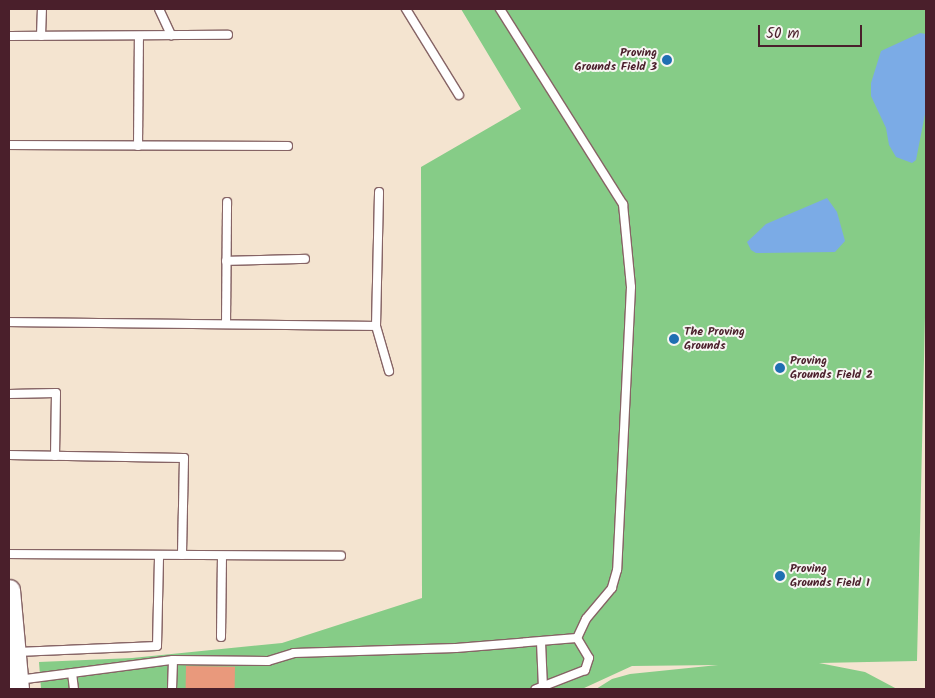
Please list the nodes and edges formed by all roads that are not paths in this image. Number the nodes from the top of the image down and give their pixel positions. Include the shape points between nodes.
1 (42, 9) edge
2 (159, 9) edge
3 (406, 9) edge
4 (500, 9) edge
5 (171, 35) junction
6 (228, 35) dead end
7 (9, 36) edge
8 (41, 36) junction
9 (139, 36) junction
10 (459, 94) dead end
11 (9, 146) edge
12 (138, 146) junction
13 (288, 146) dead end
14 (379, 192) dead end
15 (227, 202) dead end
16 (305, 259) dead end
17 (226, 261) junction
18 (9, 322) edge
19 (226, 324) junction
20 (376, 326) junction
21 (389, 371) dead end
22 (9, 394) edge
23 (9, 455) edge
24 (55, 456) junction
25 (9, 554) edge
26 (158, 555) junction
27 (182, 555) junction
28 (222, 556) junction
29 (341, 556) dead end
30 (9, 590) edge
31 (221, 637) dead end
32 (577, 638) junction
33 (541, 642) junction
34 (13, 652) junction
35 (173, 660) junction
36 (72, 673) junction
37 (18, 685) edge
38 (540, 688) edge
39 (74, 689) edge
40 (172, 689) edge

1 - 8 lane
2 - 5 lane
3 - 10 lane
4 - 32 lane via 623,204 631,287 617,570 612,588 586,619
5 - 6 lane
5 - 9 lane
7 - 8 lane
8 - 9 lane
9 - 12 lane
11 - 12 lane
12 - 13 lane
14 - 20 lane
15 - 17 lane
16 - 17 lane
17 - 19 lane
18 - 19 lane
19 - 20 lane
20 - 21 lane
22 - 24 lane via 56,393
23 - 24 lane
24 - 27 lane via 184,458
25 - 26 lane
26 - 27 lane
26 - 34 lane via 157,646
27 - 28 lane
28 - 29 lane
28 - 31 lane
30 - 34 main road
32 - 33 lane
32 - 38 lane via 589,658 585,670
33 - 35 lane via 294,652 268,661
33 - 38 lane
34 - 37 main road
35 - 36 lane
35 - 40 lane
36 - 37 lane
36 - 39 lane

